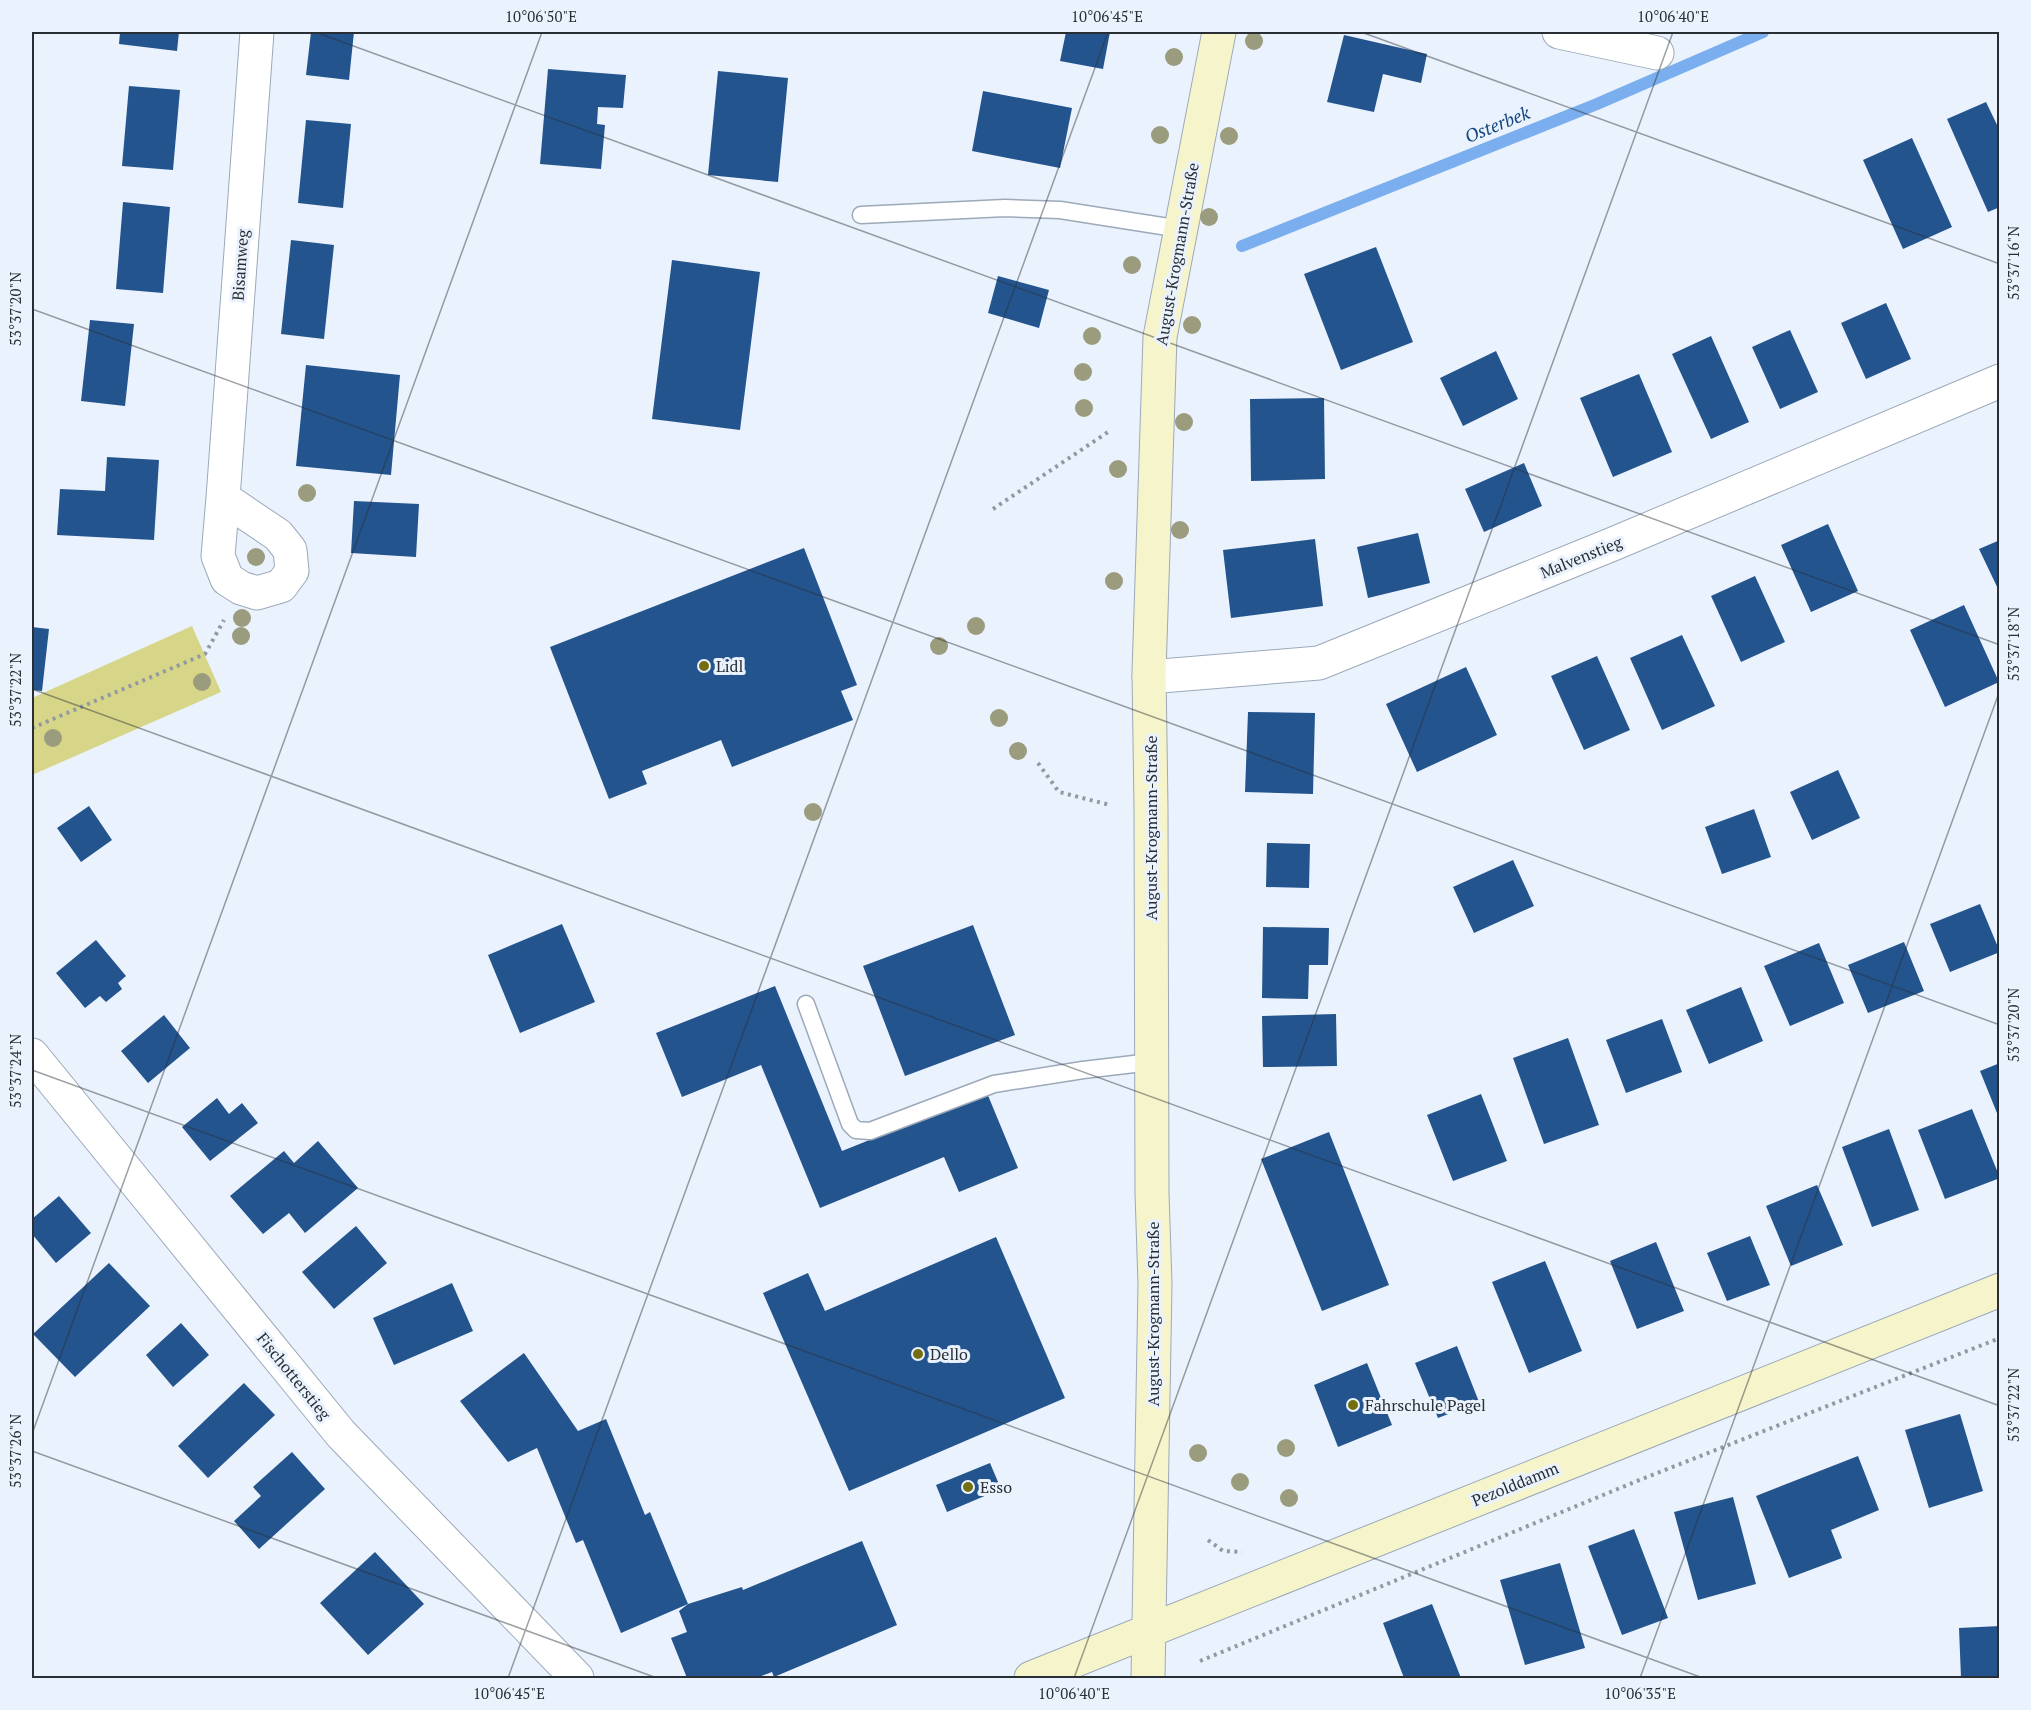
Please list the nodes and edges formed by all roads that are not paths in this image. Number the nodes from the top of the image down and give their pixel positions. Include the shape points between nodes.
1 (257, 32) edge
2 (1219, 32) edge
3 (1558, 32) edge
4 (1657, 53) dead end
5 (861, 215) dead end
6 (1181, 229) junction
7 (2000, 381) edge
8 (223, 498) junction
9 (1149, 677) junction
10 (806, 1004) dead end
11 (32, 1055) edge
12 (1151, 1062) junction
13 (2000, 1290) edge
14 (1149, 1631) junction
15 (577, 1678) edge
16 (1031, 1678) edge
17 (1148, 1678) edge

1 - 8 street, Bisamweg
2 - 6 main road, August-Krogmann-Straße
3 - 4 street
5 - 6 lane via 1005,208 1060,210
6 - 9 main road, August-Krogmann-Straße via 1160,337
7 - 9 street, Malvenstieg via 1319,663
8 - 8 street, Bisamweg via 218,556 227,579 257,593 281,586 292,571 290,550 278,536
9 - 12 main road, August-Krogmann-Straße
10 - 12 lane via 850,1124 856,1130 870,1131 994,1084
11 - 15 street, Fischotterstieg via 341,1434
12 - 14 main road, August-Krogmann-Straße via 1155,1296
13 - 14 main road, Pezolddamm
14 - 16 main road, Pezolddamm
14 - 17 main road, August-Krogmann-Straße

